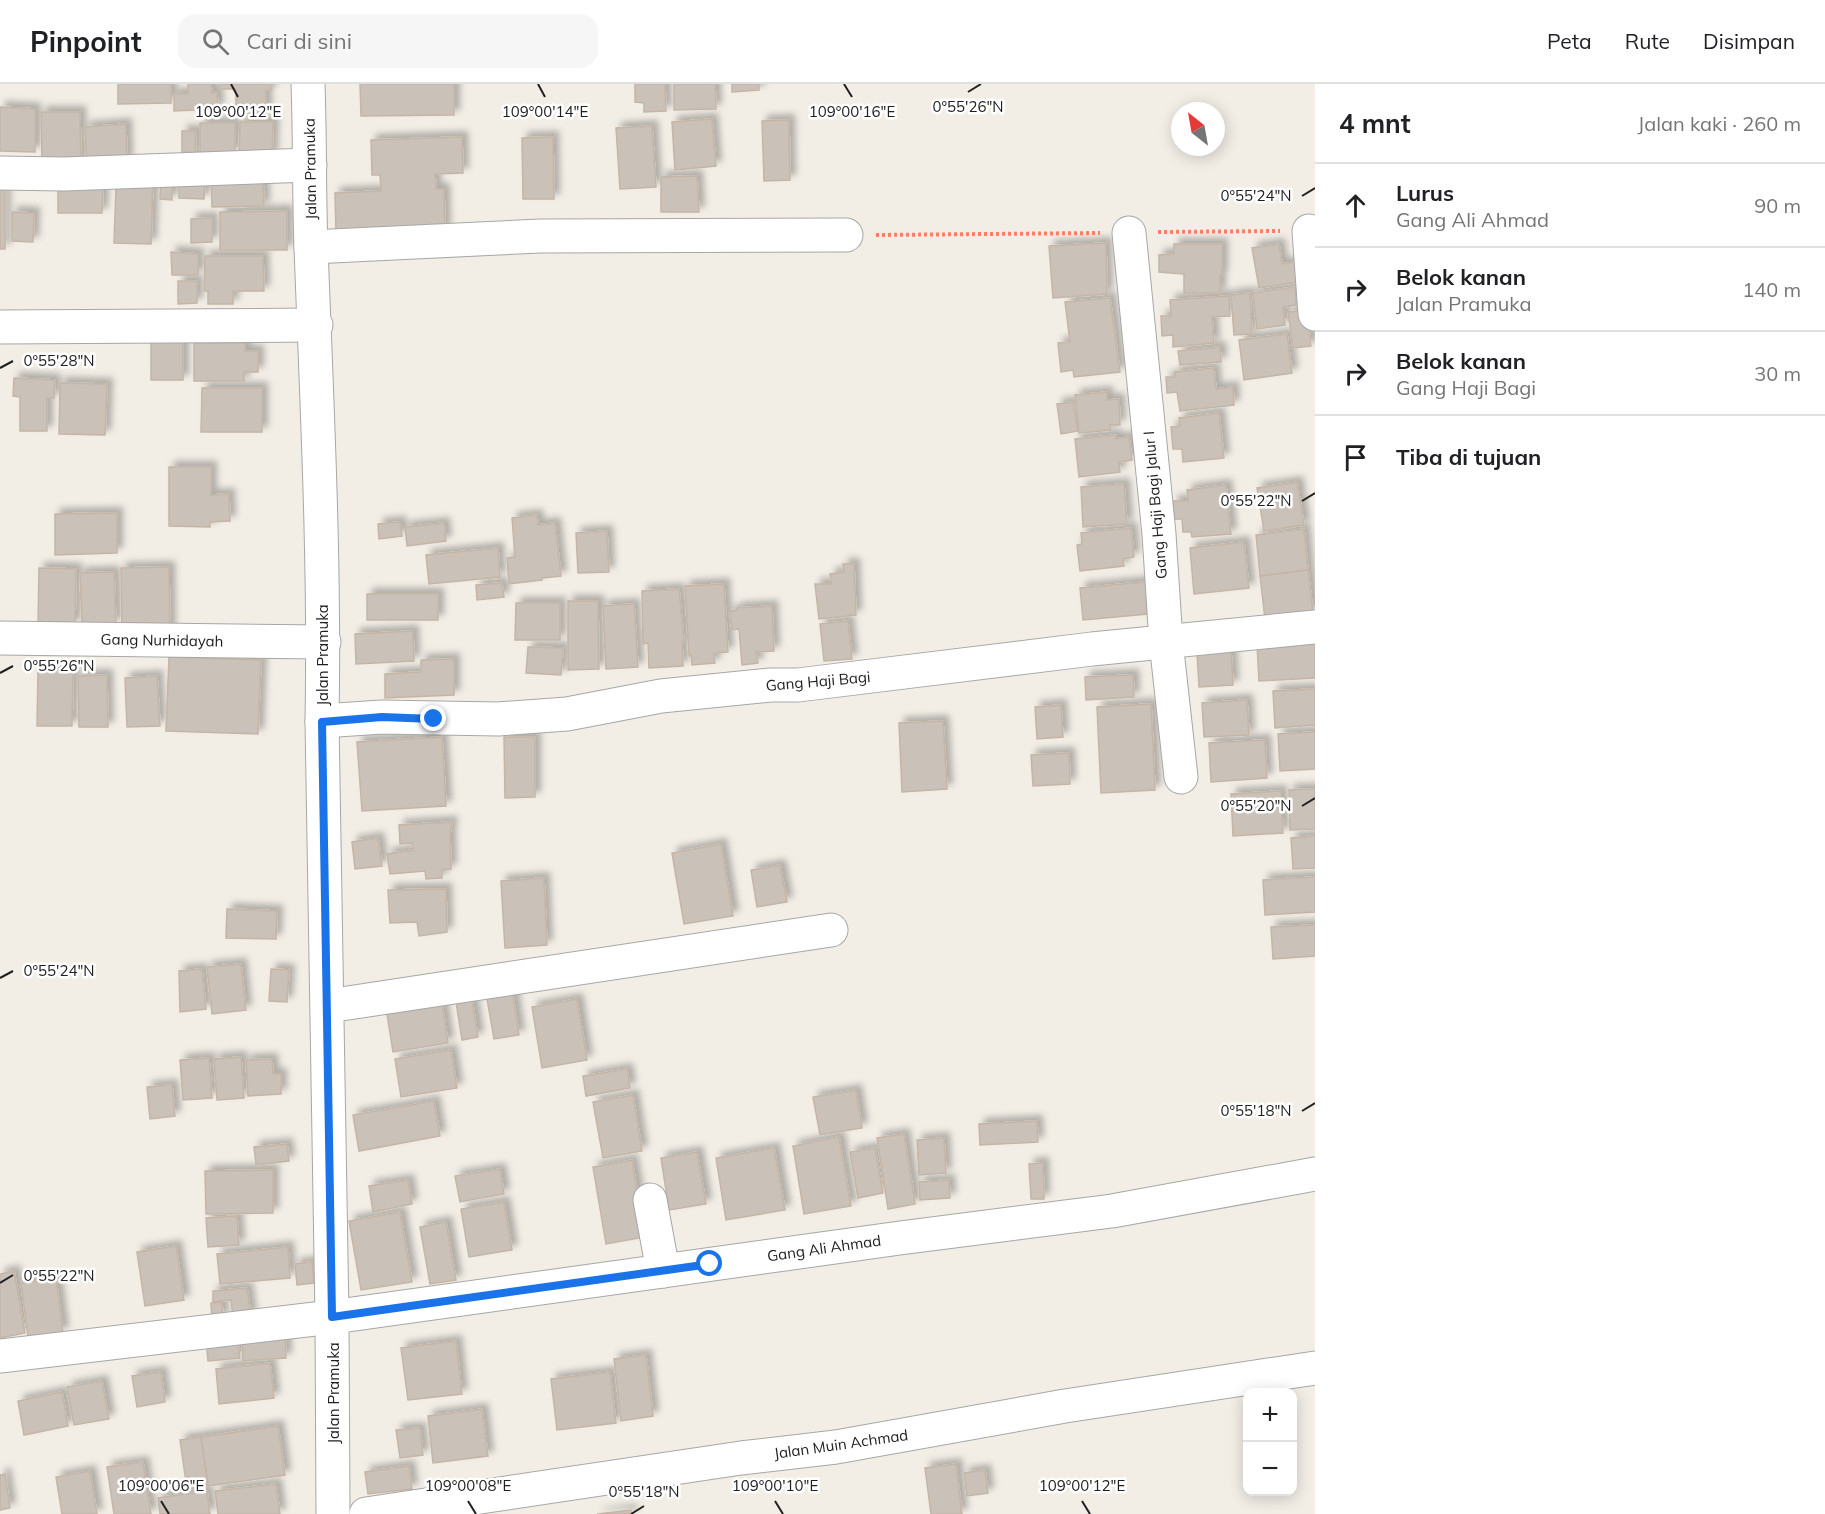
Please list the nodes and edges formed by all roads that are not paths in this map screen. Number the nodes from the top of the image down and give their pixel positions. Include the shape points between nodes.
1 (308, 84) edge
2 (310, 165) junction
3 (0, 172) edge
4 (1309, 231) road end
5 (1129, 232) road end
6 (846, 235) road end
7 (311, 247) junction
8 (1315, 314) edge
9 (316, 325) junction
10 (0, 327) edge
11 (1315, 627) edge
12 (0, 638) edge
13 (324, 642) junction
14 (1166, 642) junction
15 (322, 722) junction
16 (1181, 777) dead end
17 (831, 930) dead end
18 (328, 1006) junction
19 (1315, 1174) edge
20 (650, 1200) dead end
21 (663, 1271) junction
22 (332, 1317) junction
23 (0, 1356) edge
24 (1315, 1368) edge
25 (333, 1514) edge
26 (366, 1514) edge

1 - 2 street, Jalan Pramuka
2 - 3 street via 64,174
2 - 7 street, Jalan Pramuka
4 - 8 street
5 - 14 street, Gang Haji Bagi Jalur I
6 - 7 street via 540,236
7 - 9 street, Jalan Pramuka
9 - 10 street
9 - 13 street, Jalan Pramuka
11 - 14 street, Gang Haji Bagi
12 - 13 street, Gang Nurhidayah
13 - 15 street, Jalan Pramuka
14 - 15 street, Gang Haji Bagi via 798,685 662,696 567,714 498,719 382,717
14 - 16 street, Gang Haji Bagi Jalur I
15 - 18 street, Jalan Pramuka
17 - 18 street
18 - 22 street, Jalan Pramuka
19 - 21 street, Gang Ali Ahmad via 1112,1211
20 - 21 street
21 - 22 street, Gang Ali Ahmad
22 - 23 street, Gang Ali Ahmad
22 - 25 street, Jalan Pramuka
24 - 26 street, Jalan Muin Achmad via 1065,1406 836,1448 741,1458

